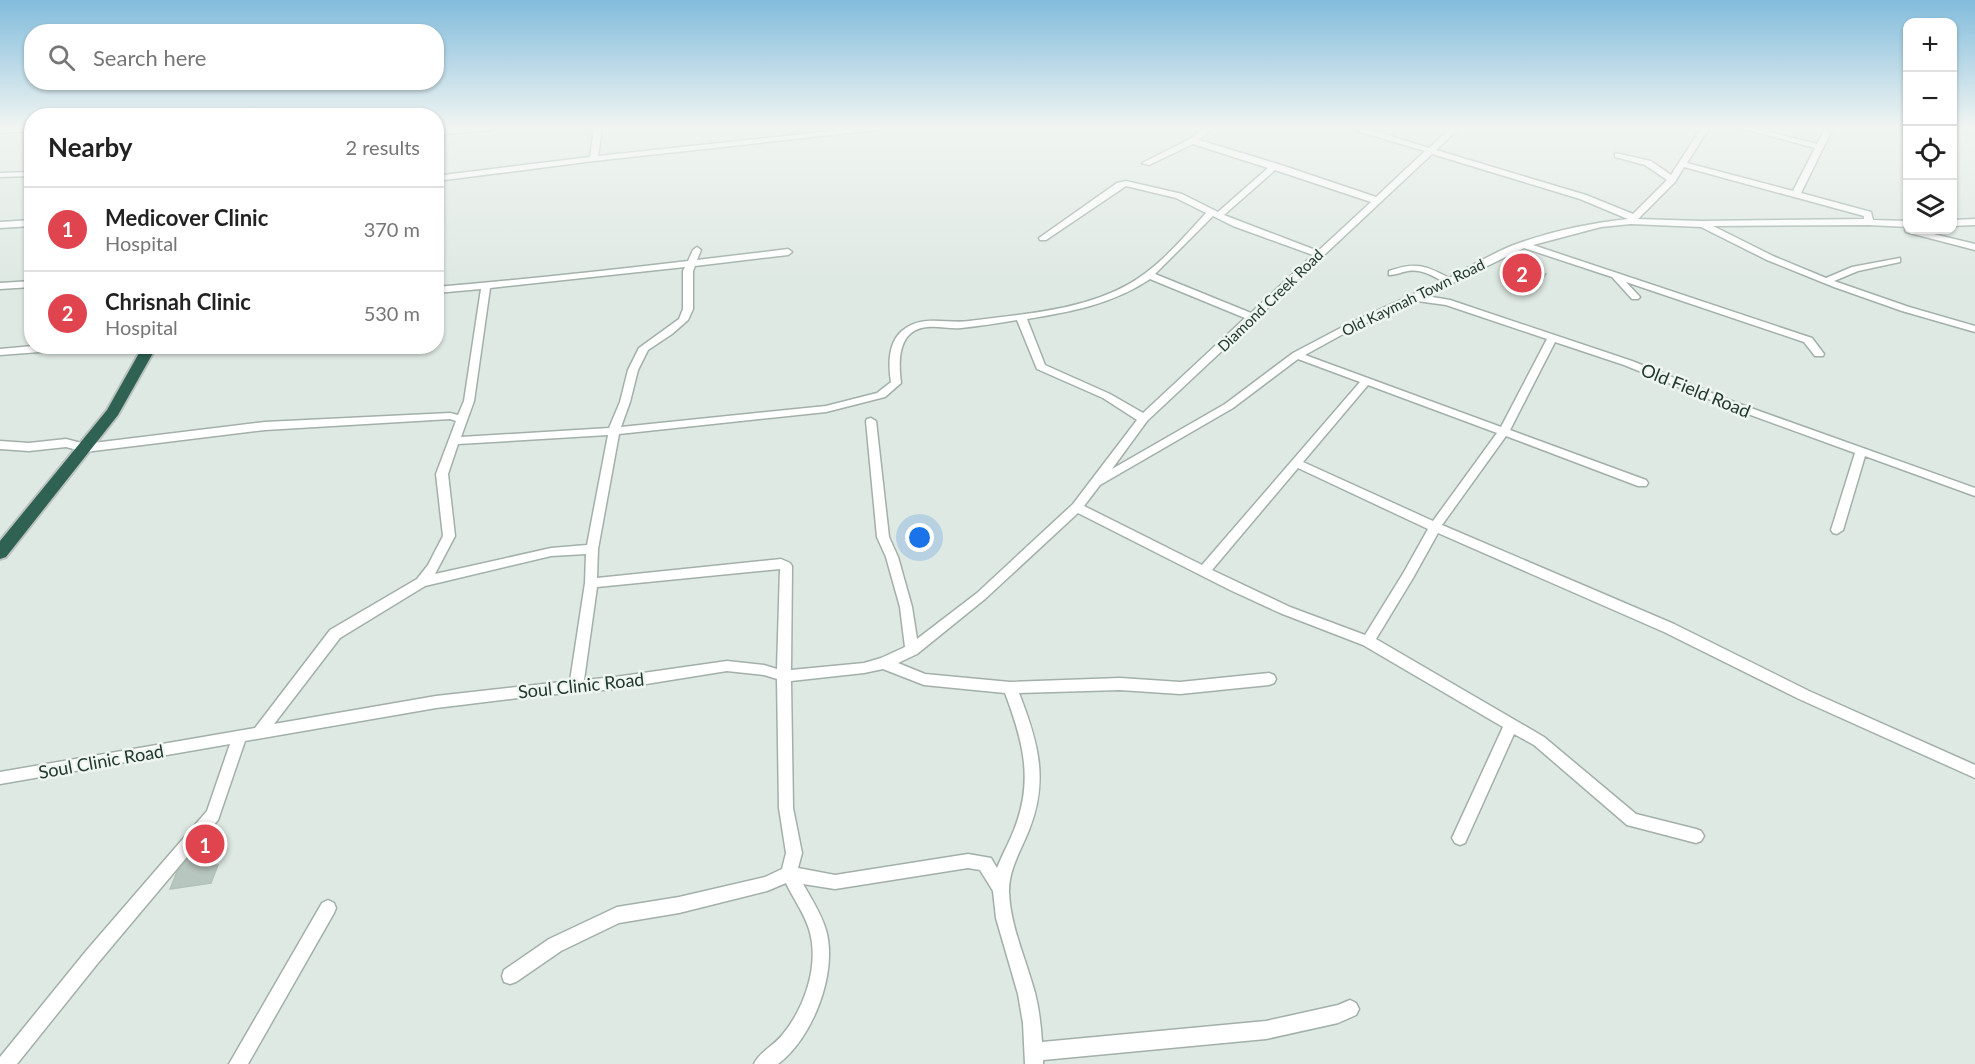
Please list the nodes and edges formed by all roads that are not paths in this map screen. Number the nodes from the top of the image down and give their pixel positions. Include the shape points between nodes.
1 (1261, 178) edge
2 (1310, 178) edge
3 (1400, 178) edge
4 (1517, 178) edge
5 (1669, 178) edge
6 (1734, 178) edge
7 (1804, 178) edge
8 (1672, 180) joint
9 (1796, 194) junction
10 (1376, 200) junction
11 (1215, 215) junction
12 (1633, 219) junction
13 (1869, 222) junction
14 (1975, 222) edge
15 (1957, 223) edge
16 (24, 224) edge
17 (1701, 224) junction
18 (1903, 224) edge
19 (0, 225) edge
20 (1892, 225) junction
21 (1903, 228) edge
22 (1927, 234) edge
23 (1043, 238) dead end
24 (1525, 245) junction
25 (1975, 247) edge
26 (697, 250) dead end
27 (788, 252) dead end
28 (1318, 254) junction
29 (1897, 260) dead end
30 (689, 264) junction
31 (1392, 273) dead end
32 (1149, 275) junction
33 (1615, 275) junction
34 (1448, 281) junction
35 (1826, 281) junction
36 (24, 284) edge
37 (486, 284) junction
38 (0, 286) edge
39 (444, 289) edge
40 (1416, 297) junction
41 (1635, 297) dead end
42 (1021, 317) junction
43 (1251, 317) junction
44 (1975, 329) edge
45 (1552, 339) junction
46 (24, 350) edge
47 (0, 352) edge
48 (146, 354) edge
49 (1818, 354) dead end
50 (1297, 355) junction
51 (1367, 380) junction
52 (462, 419) junction
53 (1143, 419) junction
54 (871, 421) dead end
55 (614, 430) junction
56 (1504, 430) junction
57 (454, 441) junction
58 (0, 445) edge
59 (85, 448) junction
60 (1861, 450) junction
61 (1296, 463) junction
62 (1097, 482) junction
63 (1642, 483) dead end
64 (1975, 492) edge
65 (1077, 507) junction
66 (1435, 527) junction
67 (1837, 530) dead end
68 (592, 549) junction
69 (0, 553) edge
70 (1204, 571) junction
71 (421, 582) junction
72 (591, 583) junction
73 (1368, 641) junction
74 (912, 650) junction
75 (884, 663) junction
76 (784, 676) junction
77 (1269, 680) dead end
78 (576, 686) junction
79 (1010, 688) junction
80 (1511, 724) junction
81 (258, 734) junction
82 (239, 738) junction
83 (1975, 772) edge
84 (0, 778) edge
85 (1695, 837) dead end
86 (1460, 838) dead end
87 (789, 874) junction
88 (1001, 889) junction
89 (328, 908) dead end
90 (510, 976) dead end
91 (1350, 1009) dead end
92 (1034, 1058) edge
93 (6, 1064) edge
94 (238, 1064) edge
95 (763, 1064) edge

1 - 11 street
2 - 10 street
3 - 10 street, Diamond Creek Road
4 - 12 street via 1583,197
5 - 8 street
6 - 9 street
7 - 9 street
8 - 12 street
9 - 13 street via 1868,214
10 - 28 street, Diamond Creek Road
11 - 23 street via 1179,196 1126,183
11 - 28 street
11 - 32 street
12 - 17 street, Old Kaymah Town Road
12 - 24 street, Old Kaymah Town Road
13 - 17 street, Old Kaymah Town Road
13 - 20 street, Old Kaymah Town Road
14 - 15 street
16 - 19 street
17 - 35 street via 1746,248
18 - 20 street, Old Kaymah Town Road
20 - 21 street
22 - 25 street
24 - 33 street
24 - 34 street, Old Kaymah Town Road
26 - 30 street
27 - 30 street
28 - 43 street, Diamond Creek Road
29 - 35 street via 1855,269
30 - 37 street
30 - 55 street via 688,309 683,320 644,348 638,357
31 - 34 street via 1412,266
32 - 42 street via 1113,296
32 - 43 street
33 - 41 street
33 - 49 street via 1808,340
34 - 40 street, Old Kaymah Town Road
35 - 44 street via 1911,312
36 - 38 street
37 - 39 street
37 - 52 street via 469,401
40 - 45 street, Old Field Road via 1447,302
40 - 50 street, Old Kaymah Town Road
42 - 53 street via 1041,367 1096,390
42 - 55 street via 955,325 941,322 908,330 892,362 896,383 881,395 793,414
43 - 53 street, Diamond Creek Road
45 - 56 street
45 - 60 street, Old Field Road via 1628,363 1713,398
46 - 47 street
48 - 59 highway via 113,412
50 - 51 street
50 - 62 street, Old Kaymah Town Road via 1229,406
51 - 56 street
51 - 61 street
52 - 57 street
52 - 59 street via 450,416 265,426
53 - 62 street, Diamond Creek Road
54 - 74 street via 883,537 906,607
55 - 57 street
55 - 68 street
56 - 63 street
56 - 66 street
57 - 71 street via 442,474 449,536
58 - 59 street via 66,443
59 - 69 highway
60 - 64 street, Old Field Road
60 - 67 street
61 - 66 street
61 - 70 street
62 - 65 street, Soul Clinic Road
65 - 70 street
65 - 74 street, Soul Clinic Road via 981,596
66 - 73 street
66 - 83 street via 1670,628 1804,695
68 - 71 street via 550,552
68 - 72 street
70 - 73 street via 1284,610
71 - 81 street via 335,634
72 - 76 street via 784,564
72 - 78 street
73 - 80 street
74 - 75 street, Soul Clinic Road
75 - 76 street, Soul Clinic Road
75 - 79 street via 924,679
76 - 78 street, Soul Clinic Road via 727,666
76 - 87 street via 786,808 794,853
77 - 79 street via 1180,688 1120,684
78 - 81 street, Soul Clinic Road via 436,702
79 - 88 street via 1031,749 1033,798 1006,863
80 - 85 street via 1539,741 1632,820
80 - 86 street
81 - 82 street, Soul Clinic Road
82 - 84 street, Soul Clinic Road
82 - 93 street via 213,814
87 - 88 street via 835,882 968,861 985,863
87 - 90 street via 756,887 617,915 555,945
87 - 95 street via 819,932 820,966 809,1008 794,1036
88 - 92 street via 1030,1010
89 - 94 street
91 - 92 street via 1266,1030

